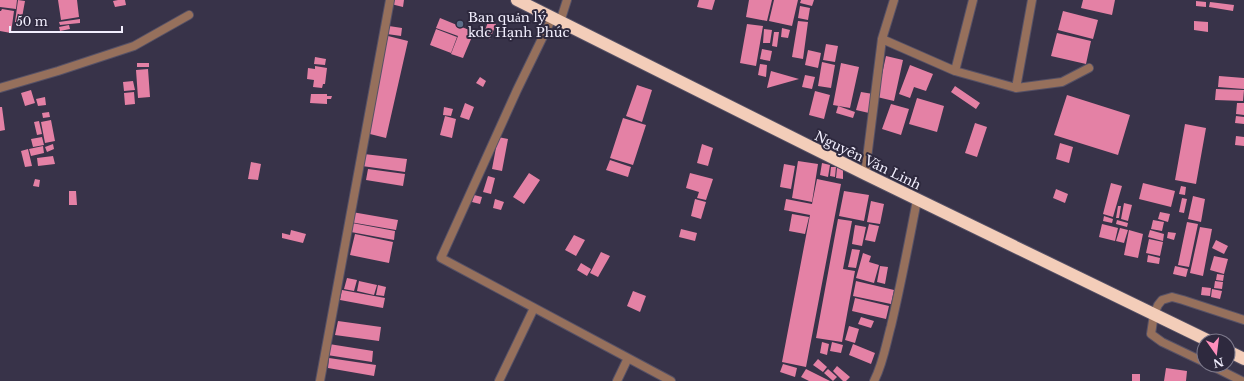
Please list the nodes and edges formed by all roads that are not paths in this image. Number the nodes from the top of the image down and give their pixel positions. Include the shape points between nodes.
1 (390, 0) edge
2 (517, 0) edge
3 (567, 0) edge
4 (894, 0) edge
5 (973, 0) edge
6 (1032, 0) edge
7 (189, 15) dead end
8 (556, 20) junction
9 (882, 39) junction
10 (1089, 68) dead end
11 (955, 71) junction
12 (0, 88) edge
13 (1016, 88) junction
14 (865, 174) junction
15 (917, 200) junction
16 (534, 308) junction
17 (1154, 314) junction
18 (1244, 320) edge
19 (1196, 334) edge
20 (628, 358) junction
21 (1196, 358) edge
22 (1226, 373) edge
23 (320, 381) edge
24 (499, 381) edge
25 (617, 381) edge
26 (671, 381) edge
27 (874, 381) edge
28 (1242, 381) edge

1 - 23 street
2 - 8 highway, Nguyễn Văn Linh
3 - 8 street
4 - 9 street
5 - 11 street
6 - 13 street
7 - 12 street via 134,46
8 - 14 highway, Nguyễn Văn Linh
8 - 16 street via 517,90 441,258
9 - 11 street
9 - 14 street
10 - 13 street via 1062,82
11 - 13 street
14 - 15 highway, Nguyễn Văn Linh
15 - 17 highway, Nguyễn Văn Linh
15 - 27 street via 884,356
16 - 20 street
16 - 24 street
17 - 18 street via 1162,300 1172,297
17 - 19 highway, Nguyễn Văn Linh
17 - 21 street via 1151,334
20 - 25 street
20 - 26 street
22 - 28 street

